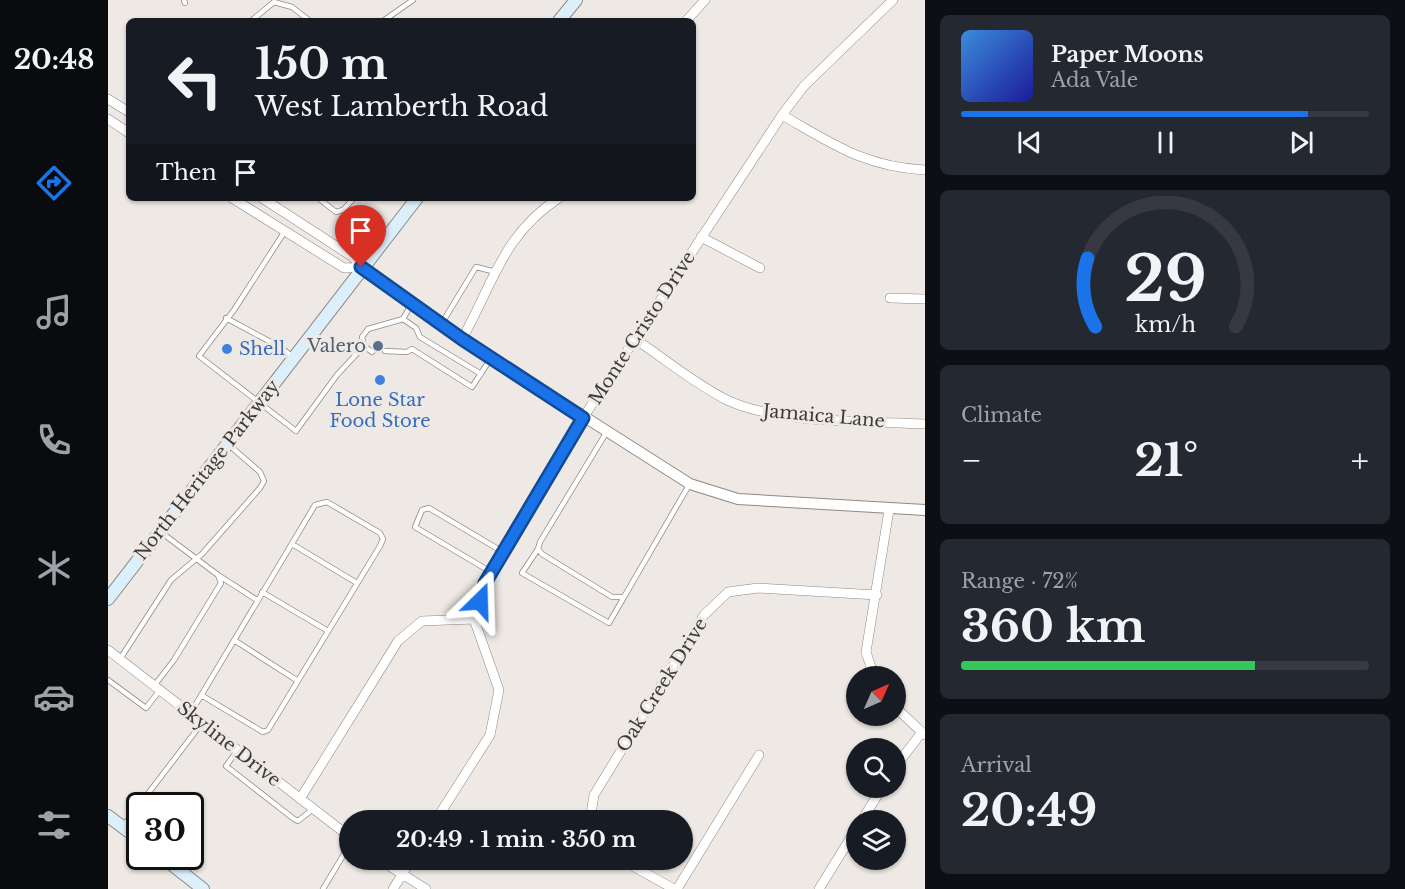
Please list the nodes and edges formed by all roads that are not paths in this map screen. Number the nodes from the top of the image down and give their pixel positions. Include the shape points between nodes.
1 (412, 0) edge
2 (705, 0) edge
3 (892, 0) edge
4 (571, 2) edge
5 (254, 18) edge
6 (306, 18) edge
7 (386, 18) edge
8 (561, 18) edge
9 (689, 18) edge
10 (108, 99) edge
11 (126, 110) edge
12 (782, 115) junction
13 (108, 119) edge
14 (126, 131) edge
15 (925, 170) edge
16 (237, 201) edge
17 (267, 201) edge
18 (322, 201) edge
19 (351, 201) edge
20 (415, 201) edge
21 (554, 201) edge
22 (285, 231) junction
23 (701, 237) junction
24 (361, 267) junction
25 (760, 268) dead end
26 (496, 272) junction
27 (890, 298) dead end
28 (925, 299) edge
29 (412, 303) junction
30 (226, 318) junction
31 (403, 319) junction
32 (393, 321) junction
33 (441, 324) junction
34 (393, 328) dead end
35 (420, 337) junction
36 (462, 339) junction
37 (635, 339) junction
38 (394, 342) dead end
39 (364, 346) junction
40 (412, 349) junction
41 (395, 350) junction
42 (386, 351) dead end
43 (372, 352) dead end
44 (295, 358) junction
45 (491, 358) junction
46 (481, 374) junction
47 (259, 402) junction
48 (583, 418) junction
49 (925, 424) edge
50 (606, 433) junction
51 (227, 443) junction
52 (690, 484) junction
53 (890, 510) junction
54 (925, 510) edge
55 (160, 531) junction
56 (292, 544) junction
57 (538, 549) junction
58 (503, 552) junction
59 (195, 559) junction
60 (491, 572) junction
61 (218, 575) junction
62 (357, 584) junction
63 (262, 592) junction
64 (877, 595) junction
65 (624, 597) junction
66 (108, 599) edge
67 (257, 600) junction
68 (474, 619) junction
69 (328, 631) junction
70 (234, 640) junction
71 (112, 656) edge
72 (871, 666) edge
73 (108, 680) edge
74 (298, 681) junction
75 (157, 688) junction
76 (201, 695) junction
77 (190, 714) junction
78 (906, 717) edge
79 (202, 723) junction
80 (923, 733) edge
81 (237, 750) junction
82 (906, 754) edge
83 (759, 755) dead end
84 (300, 799) junction
85 (313, 809) junction
86 (442, 810) edge
87 (592, 810) edge
88 (108, 816) edge
89 (123, 827) junction
90 (126, 829) edge
91 (339, 829) edge
92 (846, 845) edge
93 (339, 862) edge
94 (179, 870) edge
95 (395, 870) edge
96 (405, 870) edge
97 (640, 870) edge
98 (402, 875) junction
99 (203, 889) edge
100 (323, 889) edge
101 (393, 889) edge
102 (426, 889) edge
103 (675, 889) edge
104 (819, 889) edge

1 - 7 lane
2 - 9 street
3 - 12 street, Monte Cristo Drive via 804,86
4 - 8 main road
5 - 6 lane via 274,2 283,2
10 - 11 street
12 - 15 street via 850,154 882,166
12 - 23 street, Monte Cristo Drive
13 - 14 street
16 - 22 street
17 - 24 street via 353,257
18 - 19 lane via 336,212
20 - 24 main road, North Heritage Parkway
21 - 26 street via 516,234
22 - 24 street via 344,268
22 - 30 lane
23 - 25 street
23 - 37 street, Monte Cristo Drive
24 - 29 street
24 - 44 main road, North Heritage Parkway
26 - 33 lane via 476,267
26 - 36 street
27 - 28 street
29 - 31 lane
29 - 33 street
30 - 44 lane
30 - 47 lane via 199,356
31 - 32 lane
31 - 35 lane via 416,328
32 - 34 lane
32 - 39 lane via 368,329 362,338
33 - 36 street
35 - 40 lane
35 - 46 lane
36 - 45 street
37 - 48 street, Monte Cristo Drive
37 - 49 street, Jamaica Lane via 726,399 752,410 780,416
38 - 41 lane
39 - 43 lane
39 - 47 lane via 296,431
40 - 41 lane
40 - 46 lane via 472,387
41 - 42 lane
44 - 47 main road, North Heritage Parkway
45 - 46 lane
45 - 48 street
47 - 51 main road, North Heritage Parkway
48 - 50 street
48 - 58 street, Monte Cristo Drive
50 - 52 street
50 - 57 lane
51 - 55 main road, North Heritage Parkway
51 - 59 lane via 261,472 264,481
52 - 53 street via 738,499
52 - 65 lane
53 - 54 street
53 - 64 street
55 - 59 lane
55 - 66 main road, North Heritage Parkway
56 - 62 lane
56 - 62 lane via 320,502 327,502 380,533 380,546
56 - 63 lane
57 - 65 lane via 612,597
57 - 65 lane via 522,573 609,623
58 - 60 street, Monte Cristo Drive
58 - 60 lane via 429,508 422,510 415,527
59 - 61 lane
59 - 71 lane via 171,580
60 - 68 street, Monte Cristo Drive
61 - 67 lane
61 - 75 lane via 221,583
62 - 69 lane
63 - 67 lane
63 - 69 lane
64 - 72 street via 866,652
64 - 87 street, Oak Creek Drive via 758,588 728,592 704,615 600,784
67 - 70 lane
68 - 84 street via 422,621 398,641
68 - 86 street via 499,690 490,735
69 - 74 lane
70 - 74 lane
70 - 76 lane
71 - 75 street, Skyline Drive
73 - 75 lane via 146,708
74 - 76 lane via 263,732
75 - 77 street, Skyline Drive
76 - 77 lane
77 - 79 street, Skyline Drive
78 - 80 street
79 - 81 street, Skyline Drive
79 - 89 lane
80 - 82 street
81 - 84 street, Skyline Drive
81 - 85 lane via 226,766 294,819 298,821
83 - 103 street
84 - 85 street, Skyline Drive
85 - 91 street, Skyline Drive
88 - 89 main road
89 - 90 main road
92 - 104 street
93 - 100 lane
94 - 99 main road
95 - 98 street
96 - 98 street
97 - 103 street
98 - 101 street
98 - 102 street

